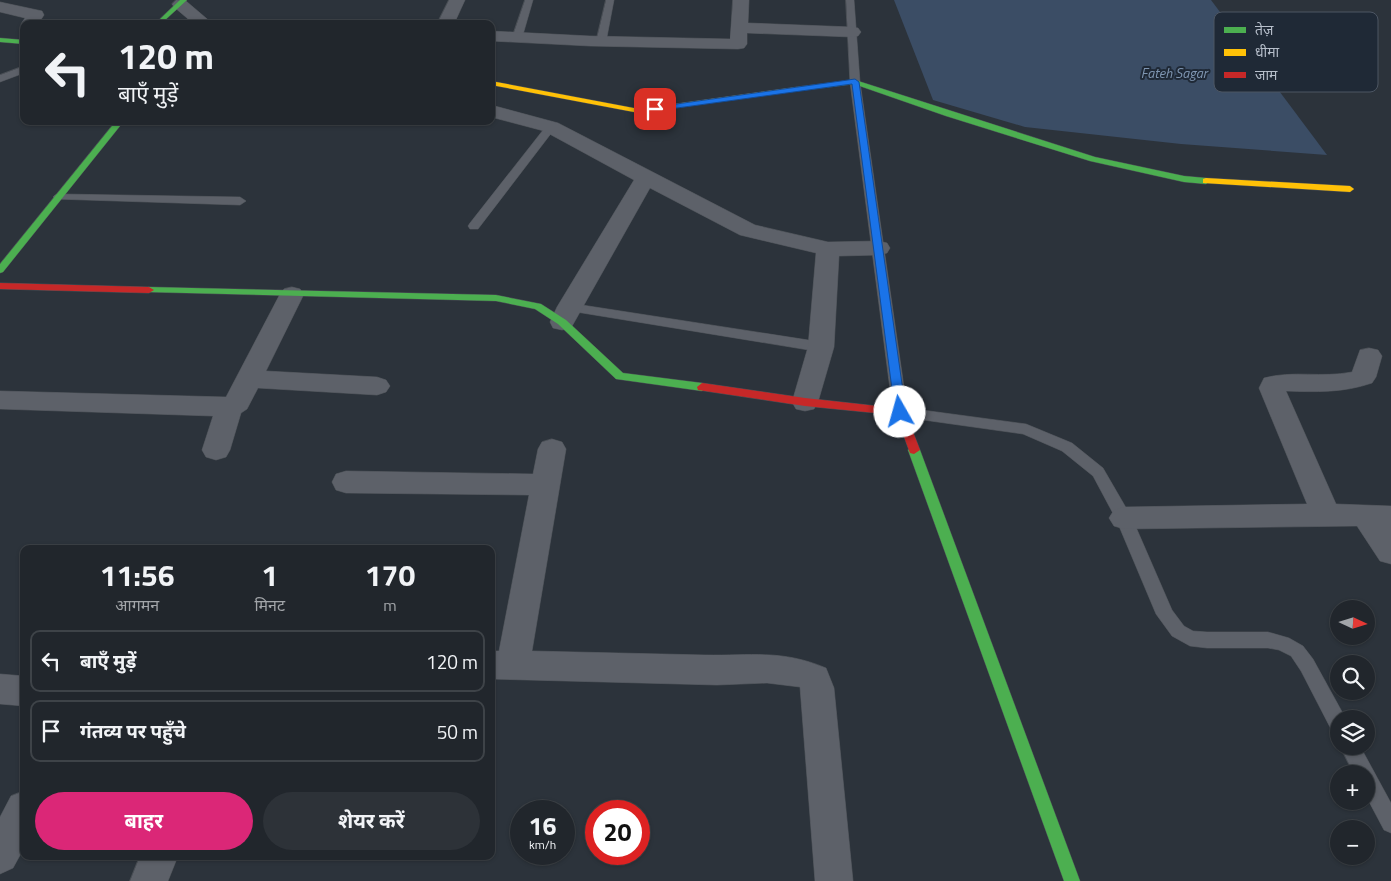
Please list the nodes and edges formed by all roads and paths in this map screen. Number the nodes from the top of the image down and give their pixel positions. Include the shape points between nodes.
1 (457, 0) edge
2 (529, 0) edge
3 (610, 0) edge
4 (741, 0) edge
5 (850, 0) edge
6 (182, 2) edge
7 (0, 6) edge
8 (32, 20) edge
9 (162, 20) dead end
10 (201, 20) edge
11 (447, 20) edge
12 (739, 28) junction
13 (852, 32) junction
14 (495, 36) edge
15 (517, 38) junction
16 (602, 42) junction
17 (20, 71) edge
18 (0, 79) edge
19 (855, 82) junction
20 (495, 84) edge
21 (495, 112) edge
22 (117, 125) edge
23 (552, 126) junction
24 (646, 178) junction
25 (1350, 189) dead end
26 (59, 197) junction
27 (240, 201) dead end
28 (474, 226) dead end
29 (879, 248) junction
30 (828, 249) junction
31 (0, 270) edge
32 (0, 286) edge
33 (292, 294) junction
34 (566, 314) junction
35 (821, 347) junction
36 (1369, 356) dead end
37 (250, 379) junction
38 (377, 386) dead end
39 (0, 400) edge
40 (805, 402) junction
41 (228, 407) junction
42 (900, 412) junction
43 (216, 450) dead end
44 (552, 450) dead end
45 (346, 482) dead end
46 (544, 485) junction
47 (1327, 516) junction
48 (1378, 516) edge
49 (1124, 518) junction
50 (1391, 552) edge
51 (502, 665) edge
52 (0, 689) edge
53 (20, 691) edge
54 (1331, 710) edge
55 (1375, 792) edge
56 (20, 817) edge
57 (1391, 823) edge
58 (0, 856) edge
59 (157, 860) edge
60 (149, 881) edge
61 (834, 881) edge
62 (1072, 881) edge

1 - 11 street
2 - 15 lane
3 - 16 lane
4 - 12 street
5 - 13 lane
6 - 9 street
6 - 10 street
7 - 8 street via 36,15
12 - 13 street
12 - 16 street via 738,44
13 - 19 lane
14 - 15 street
15 - 16 street
17 - 18 lane
19 - 20 street via 639,111
19 - 25 street via 1092,160 1184,179
19 - 29 lane
21 - 23 street
22 - 26 street
23 - 24 street
23 - 28 lane
24 - 30 street via 748,230
24 - 34 street
26 - 27 lane
26 - 31 street
29 - 30 street
29 - 42 lane
30 - 35 street
32 - 33 street
33 - 34 street via 496,298
33 - 37 street
34 - 35 lane
34 - 40 street via 620,376
35 - 40 street
36 - 47 street via 1363,376 1356,380 1273,384
37 - 38 street
37 - 41 street via 238,402
39 - 41 street
40 - 42 street
41 - 43 street
42 - 49 lane via 1026,429 1067,447 1098,472
42 - 62 street
44 - 46 street
45 - 46 street
46 - 51 street
47 - 48 street
47 - 49 street
48 - 50 street
49 - 54 lane via 1165,614 1178,631 1190,638 1207,640 1283,643 1297,651
51 - 61 street via 745,671 787,668 814,678 818,688
52 - 53 street
55 - 57 lane
56 - 58 street
59 - 60 street

